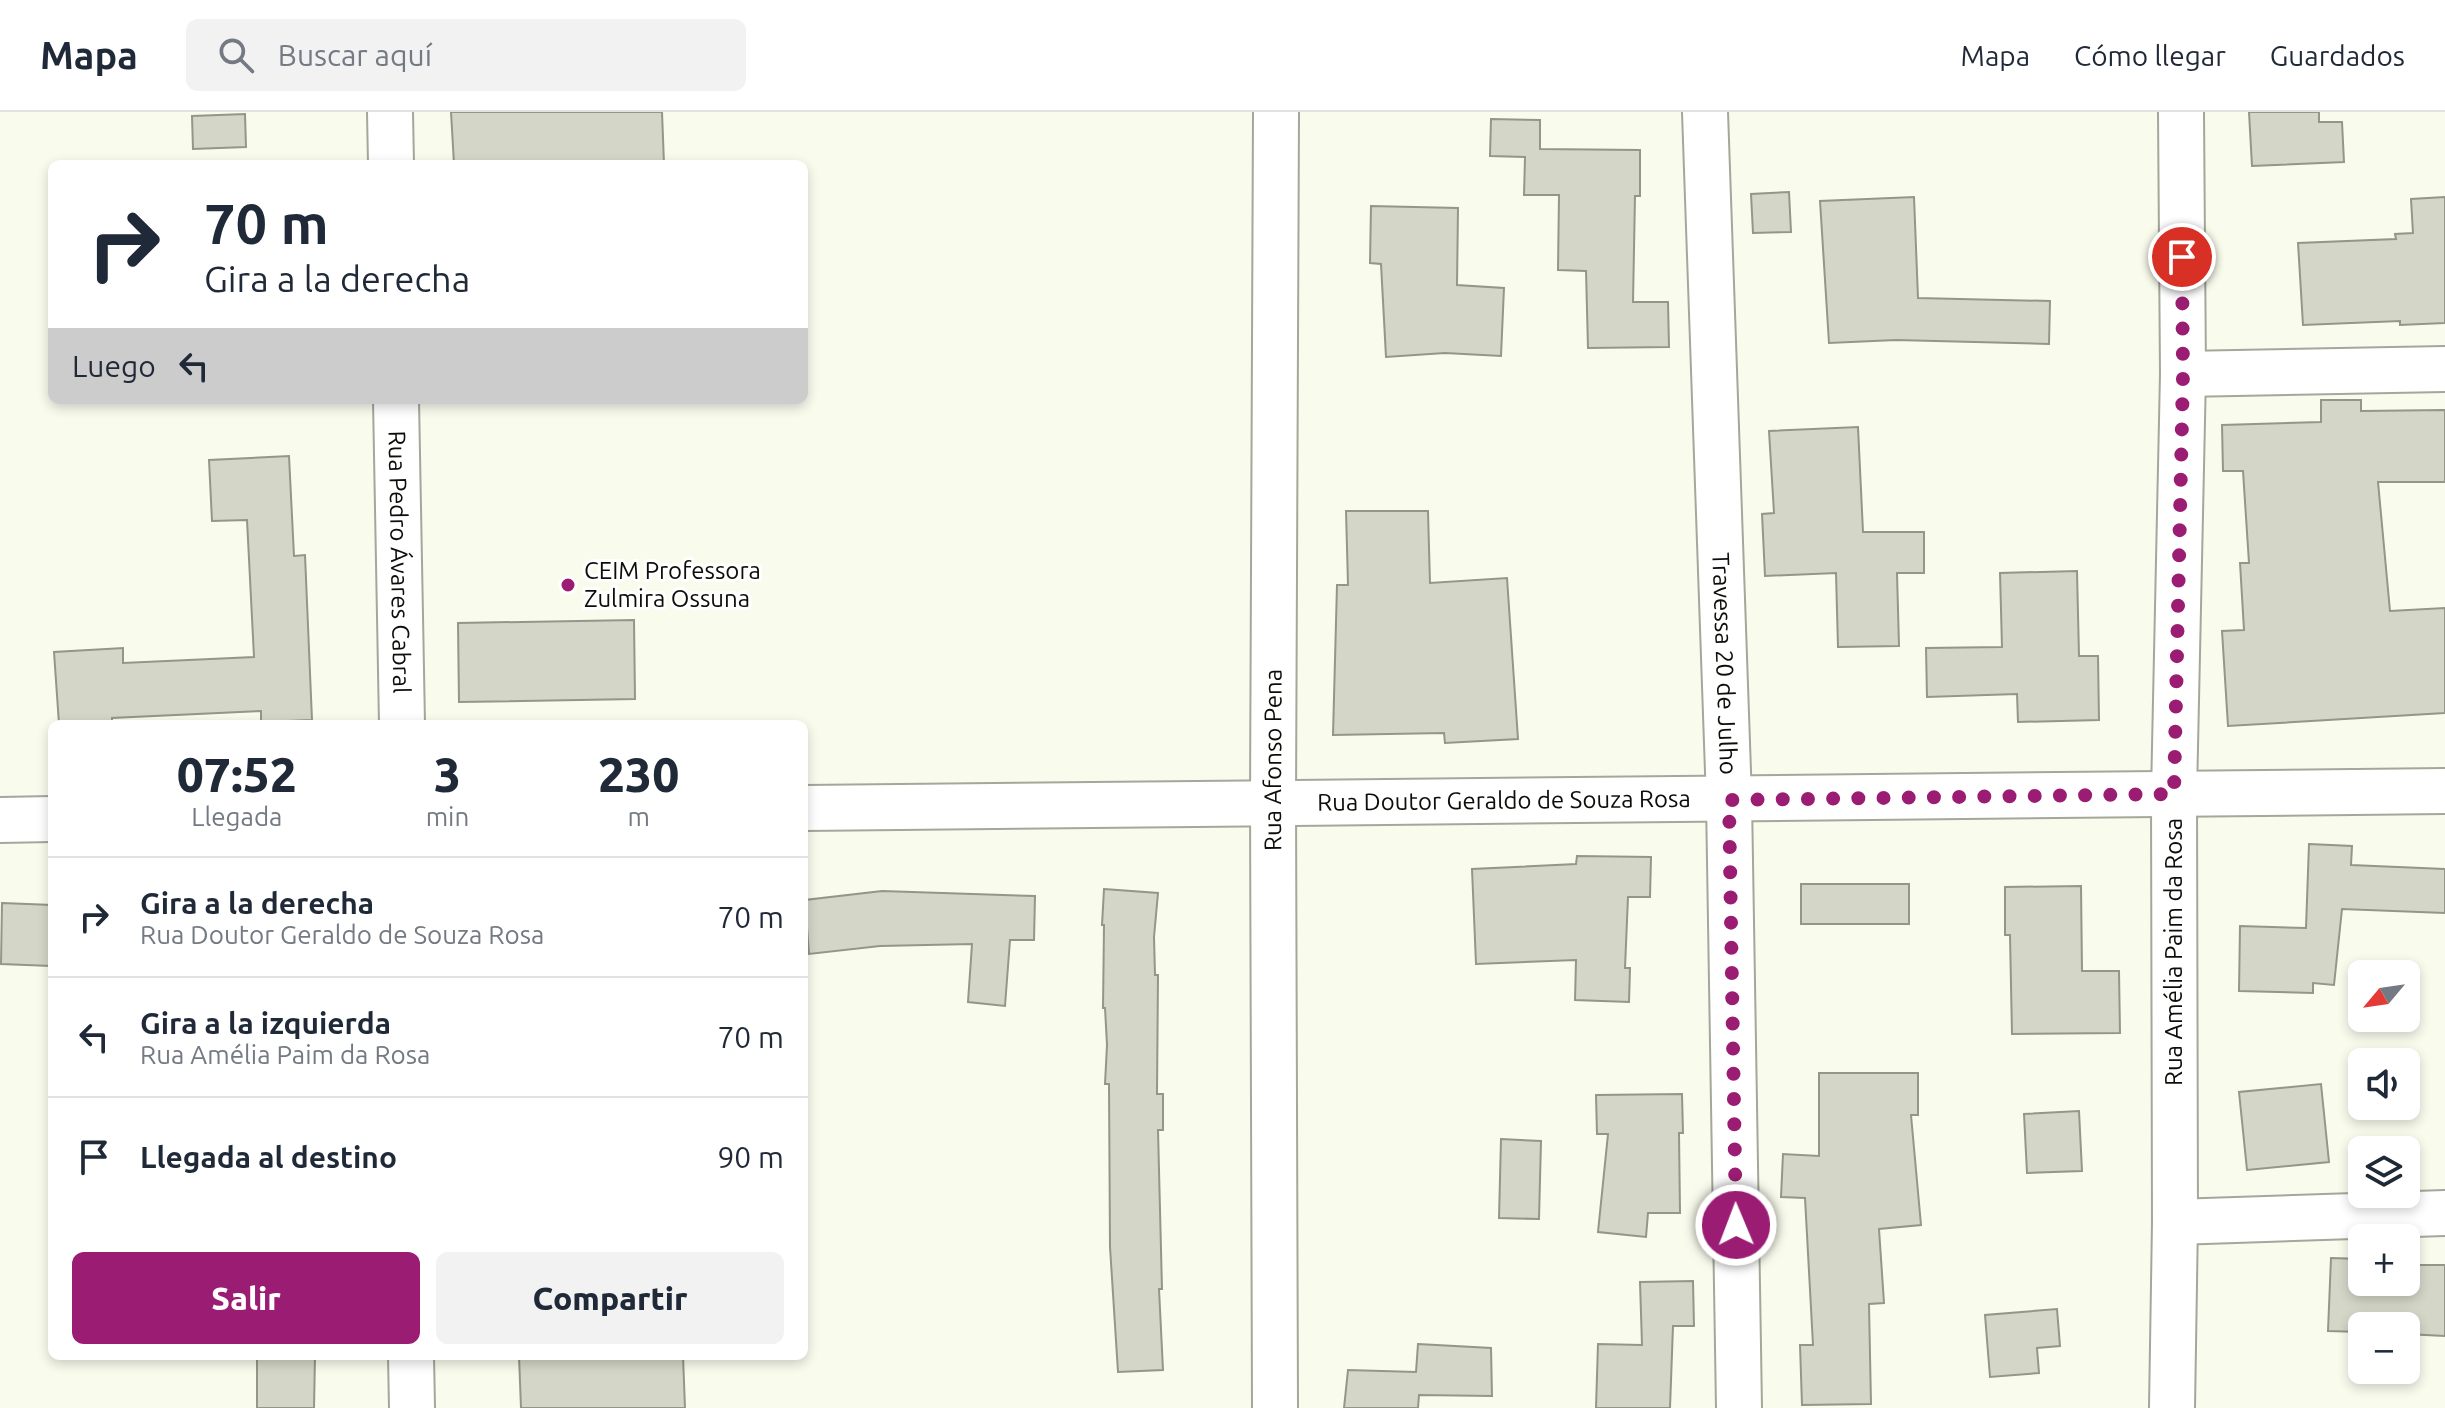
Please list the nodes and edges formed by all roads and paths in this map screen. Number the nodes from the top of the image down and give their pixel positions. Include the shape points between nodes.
1 (390, 112) edge
2 (1276, 112) edge
3 (1705, 112) edge
4 (2181, 112) edge
5 (391, 160) edge
6 (2445, 369) edge
7 (2183, 374) junction
8 (396, 404) edge
9 (402, 720) edge
10 (2445, 791) edge
11 (2174, 794) junction
12 (1729, 800) junction
13 (1273, 802) junction
14 (808, 808) edge
15 (48, 819) edge
16 (0, 820) edge
17 (2445, 1213) edge
18 (2175, 1222) junction
19 (411, 1360) edge
20 (412, 1408) edge
21 (1275, 1408) edge
22 (1739, 1408) edge
23 (2172, 1408) edge

1 - 5 street
2 - 13 street, Rua Afonso Pena
3 - 12 street, Travessa 20 de Julho
4 - 7 street, Rua Amélia Paim da Rosa
6 - 7 street
7 - 11 street, Rua Amélia Paim da Rosa
8 - 9 street, Rua Pedro Ávares Cabral
10 - 11 street, Rua Doutor Geraldo de Souza Rosa
11 - 12 street, Rua Doutor Geraldo de Souza Rosa
11 - 18 street, Rua Amélia Paim da Rosa
12 - 13 street, Rua Doutor Geraldo de Souza Rosa
12 - 22 street, Travessa 20 de Julho
13 - 14 street, Rua Doutor Geraldo de Souza Rosa
13 - 21 street, Rua Afonso Pena
15 - 16 street
17 - 18 street
18 - 23 street, Rua Amélia Paim da Rosa
19 - 20 street

